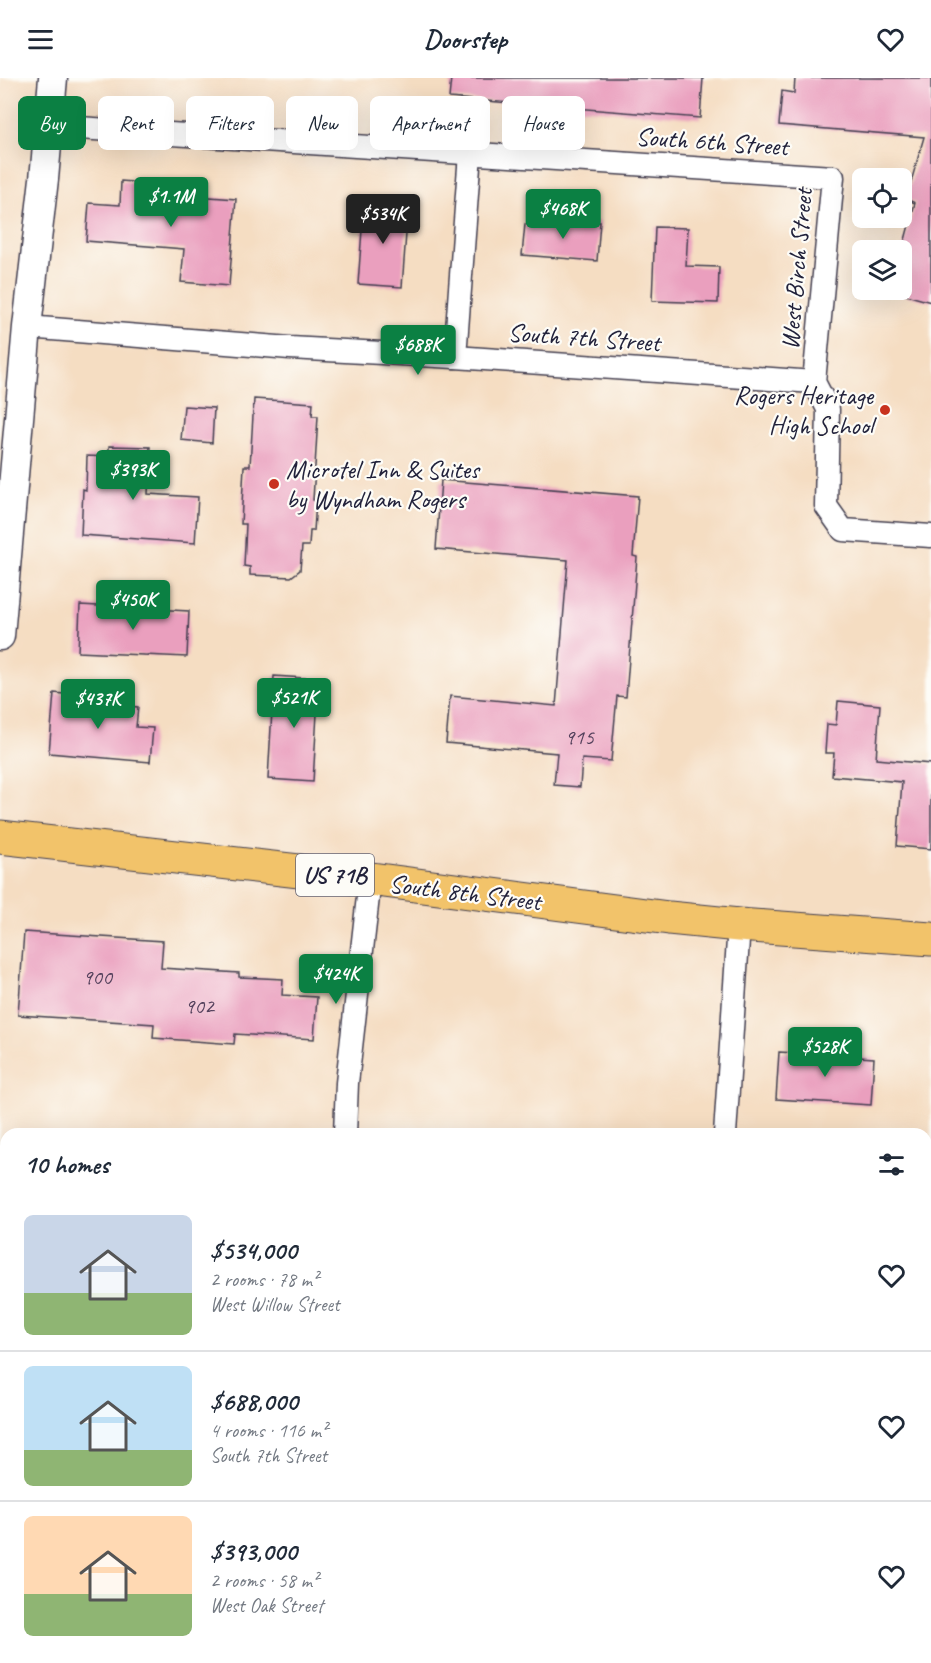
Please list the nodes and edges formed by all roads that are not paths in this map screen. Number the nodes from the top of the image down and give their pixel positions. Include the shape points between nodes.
1 (53, 78) edge
2 (51, 96) edge
3 (86, 128) edge
4 (45, 150) edge
5 (470, 153) junction
6 (833, 177) joint
7 (27, 327) junction
8 (455, 357) junction
9 (814, 382) junction
10 (8, 435) edge
11 (931, 536) edge
12 (0, 636) edge
13 (0, 837) edge
14 (370, 879) junction
15 (740, 925) junction
16 (931, 939) edge
17 (345, 1128) edge
18 (725, 1128) edge

1 - 2 street
3 - 5 street, South 6th Street
4 - 7 street
5 - 6 street, South 6th Street
5 - 8 street
6 - 9 street, West Birch Street
7 - 8 street, South 7th Street
7 - 10 street
8 - 9 street, South 7th Street
9 - 11 street, West Birch Street via 828,410 826,506 843,530
10 - 12 street
13 - 14 main road, South 8th Street / US 71B
14 - 15 main road, South 8th Street / US 71B
14 - 17 street
15 - 16 main road, South 8th Street / US 71B
15 - 18 street

